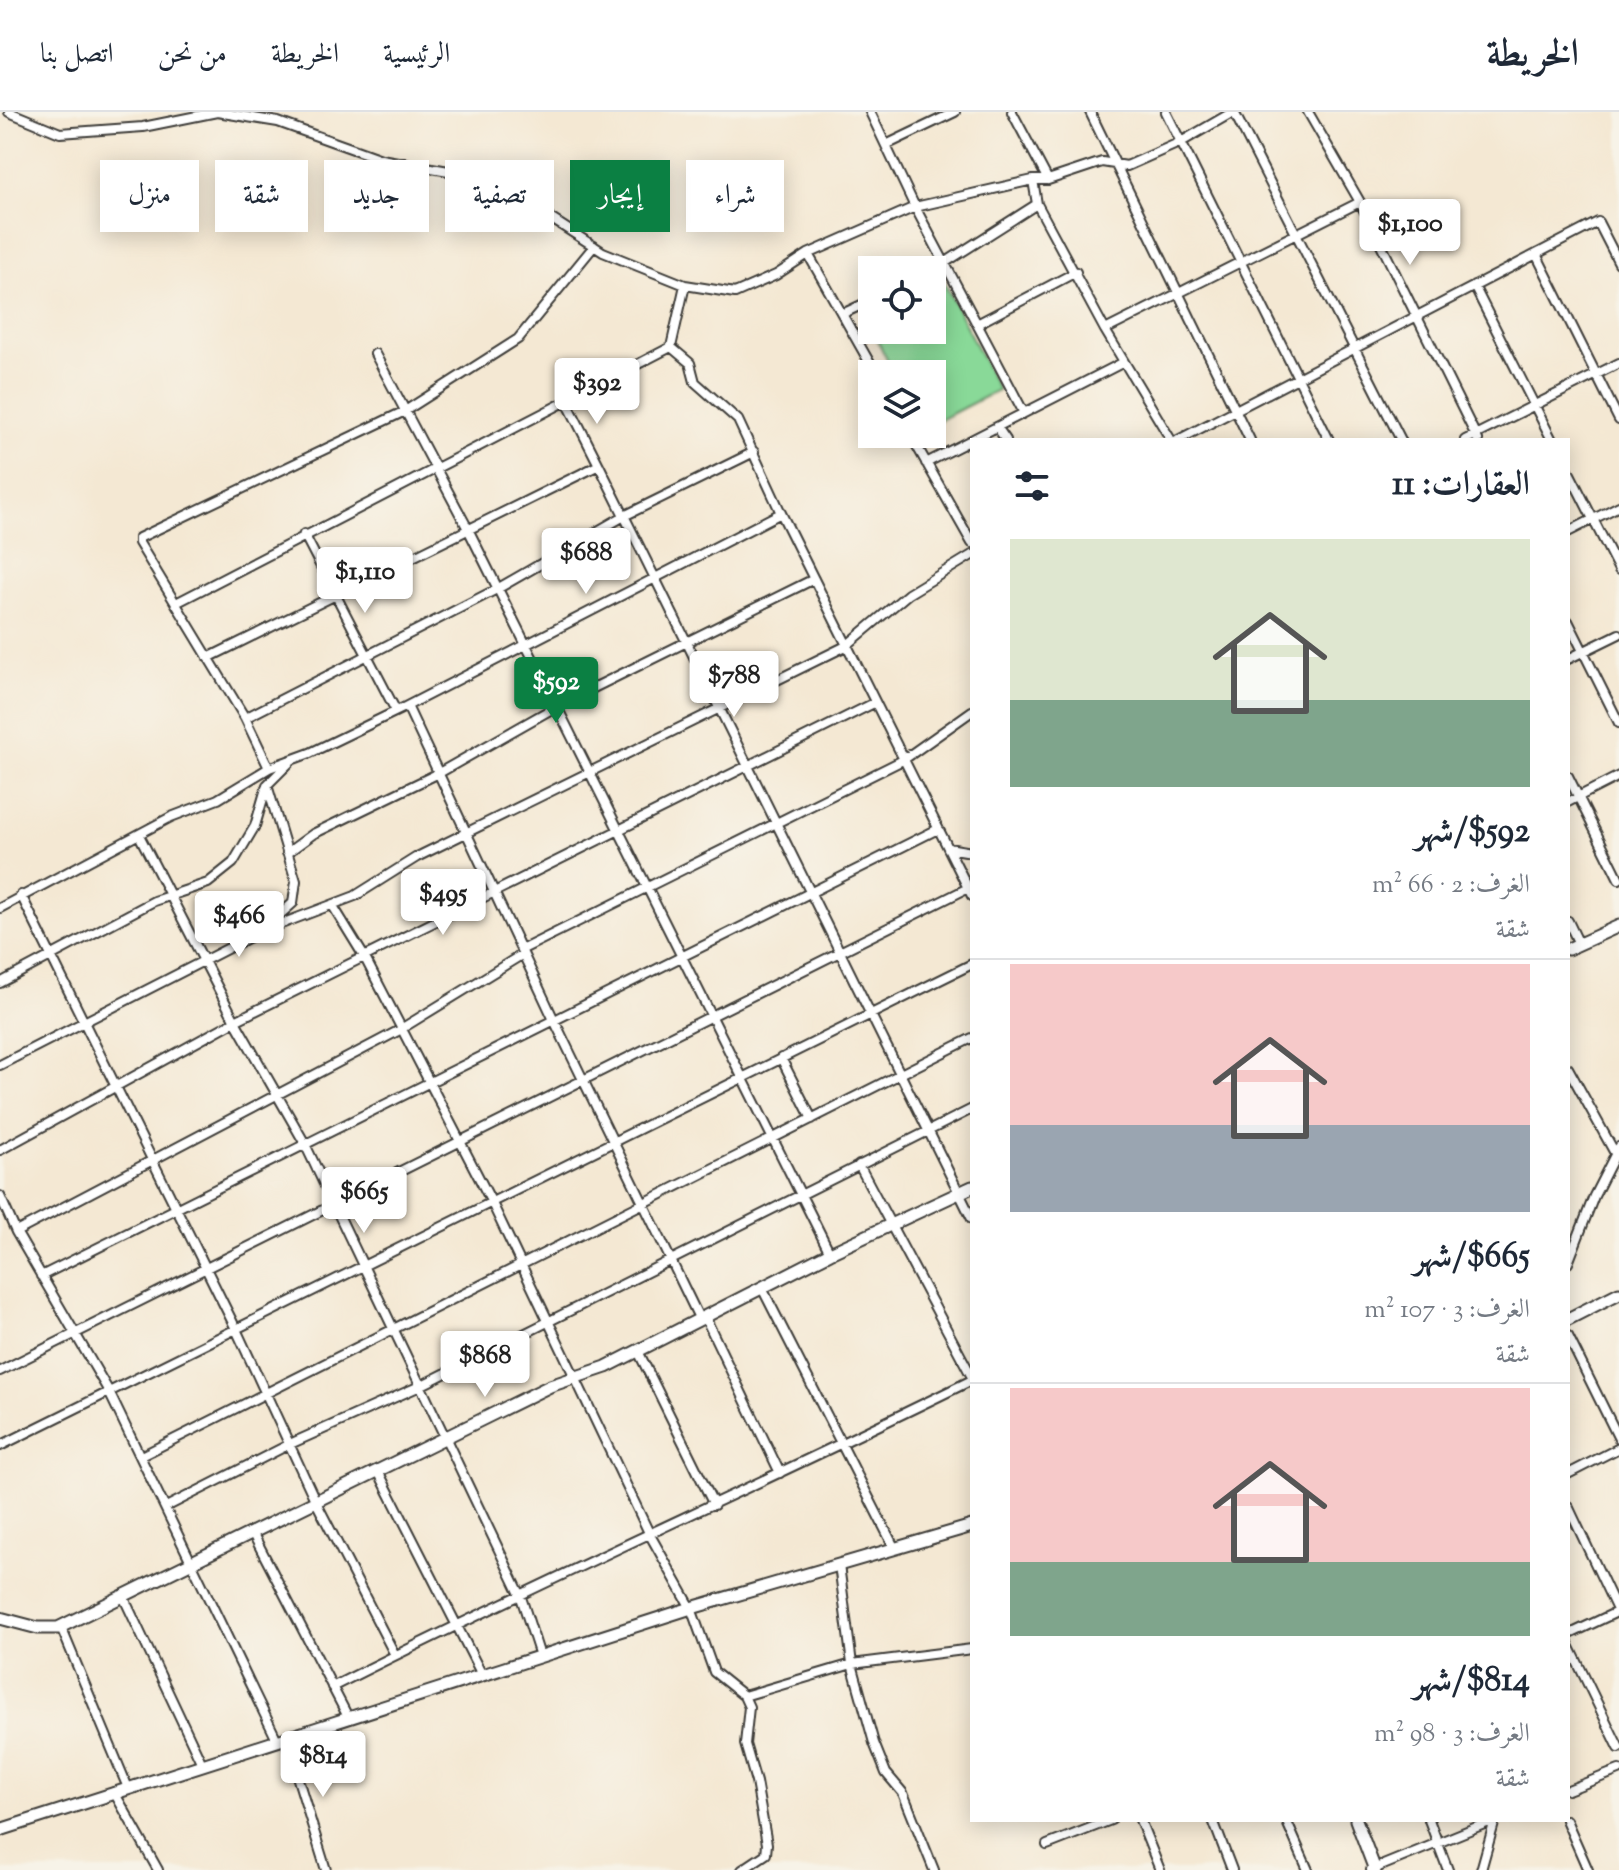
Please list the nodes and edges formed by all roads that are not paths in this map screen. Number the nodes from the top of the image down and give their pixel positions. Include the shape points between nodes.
1 (9, 112) edge
2 (870, 112) edge
3 (955, 112) edge
4 (1012, 112) edge
5 (1090, 112) edge
6 (1166, 112) edge
7 (1234, 112) edge
8 (1308, 112) edge
9 (1181, 142) junction
10 (886, 145) junction
11 (1119, 167) junction
12 (1033, 180) junction
13 (1048, 180) junction
14 (1360, 202) junction
15 (1037, 204) junction
16 (915, 207) junction
17 (1298, 233) junction
18 (594, 246) junction
19 (808, 254) junction
20 (1536, 254) junction
21 (942, 256) edge
22 (1241, 262) junction
23 (1619, 263) edge
24 (946, 264) joint
25 (1076, 272) junction
26 (685, 285) junction
27 (1474, 286) junction
28 (1178, 293) junction
29 (858, 307) edge
30 (842, 314) junction
31 (1416, 315) junction
32 (977, 324) junction
33 (1105, 330) junction
34 (671, 347) junction
35 (1355, 347) junction
36 (375, 354) dead end
37 (868, 360) edge
38 (1124, 362) junction
39 (1619, 363) edge
40 (1596, 375) junction
41 (1298, 376) junction
42 (567, 402) junction
43 (1535, 405) junction
44 (1235, 409) junction
45 (405, 411) junction
46 (1024, 413) junction
47 (1619, 420) edge
48 (997, 427) junction
49 (1477, 437) edge
50 (975, 438) edge
51 (1005, 438) edge
52 (1170, 438) edge
53 (1182, 438) edge
54 (1249, 438) edge
55 (1328, 438) edge
56 (1400, 438) edge
57 (1551, 438) edge
58 (970, 441) edge
59 (918, 448) edge
60 (754, 452) junction
61 (926, 463) junction
62 (599, 465) junction
63 (435, 468) junction
64 (1570, 474) edge
65 (1619, 506) edge
66 (781, 513) junction
67 (624, 516) junction
68 (1593, 519) junction
69 (468, 529) junction
70 (1570, 531) edge
71 (304, 534) junction
72 (970, 540) edge
73 (970, 556) edge
74 (1619, 570) edge
75 (657, 577) junction
76 (814, 579) junction
77 (497, 589) junction
78 (337, 593) junction
79 (176, 603) junction
80 (1570, 625) edge
81 (1619, 634) edge
82 (688, 641) junction
83 (525, 645) junction
84 (846, 646) junction
85 (1583, 651) junction
86 (367, 655) junction
87 (208, 658) junction
88 (1570, 658) edge
89 (874, 703) junction
90 (407, 706) junction
91 (557, 706) junction
92 (720, 708) junction
93 (396, 711) junction
94 (970, 712) edge
95 (245, 718) junction
96 (1619, 723) edge
97 (294, 759) junction
98 (903, 760) junction
99 (749, 766) junction
100 (269, 768) junction
101 (439, 773) junction
102 (589, 773) junction
103 (1619, 776) edge
104 (1570, 780) edge
105 (267, 785) junction
106 (1578, 797) junction
107 (1570, 801) edge
108 (777, 823) junction
109 (938, 829) junction
110 (618, 831) junction
111 (467, 834) junction
112 (139, 835) junction
113 (948, 848) junction
114 (970, 852) edge
115 (287, 853) junction
116 (1619, 879) edge
117 (647, 888) junction
118 (811, 892) junction
119 (970, 892) edge
120 (495, 893) junction
121 (21, 895) junction
122 (171, 895) junction
123 (333, 906) junction
124 (0, 908) edge
125 (1619, 926) edge
126 (260, 932) junction
127 (1574, 947) edge
128 (522, 952) junction
129 (841, 952) junction
130 (52, 956) junction
131 (681, 956) junction
132 (365, 958) junction
133 (203, 959) junction
134 (970, 965) edge
135 (0, 983) edge
136 (871, 1013) junction
137 (712, 1016) junction
138 (554, 1020) junction
139 (235, 1021) junction
140 (85, 1022) junction
141 (403, 1028) junction
142 (970, 1039) edge
143 (781, 1058) junction
144 (0, 1065) edge
145 (1570, 1072) edge
146 (901, 1074) junction
147 (742, 1077) junction
148 (583, 1080) junction
149 (431, 1081) junction
150 (1577, 1085) junction
151 (115, 1086) junction
152 (1570, 1089) edge
153 (276, 1096) junction
154 (970, 1110) edge
155 (812, 1119) junction
156 (929, 1130) junction
157 (773, 1139) junction
158 (613, 1141) junction
159 (461, 1142) junction
160 (305, 1144) junction
161 (0, 1150) edge
162 (1618, 1153) edge
163 (152, 1161) junction
164 (859, 1165) junction
165 (970, 1188) edge
166 (960, 1193) junction
167 (801, 1194) junction
168 (0, 1196) edge
169 (491, 1201) junction
170 (644, 1204) junction
171 (333, 1206) junction
172 (176, 1208) junction
173 (970, 1215) edge
174 (891, 1225) junction
175 (16, 1232) junction
176 (830, 1253) junction
177 (670, 1258) junction
178 (1570, 1259) edge
179 (360, 1266) junction
180 (522, 1266) junction
181 (206, 1269) junction
182 (41, 1276) junction
183 (762, 1288) junction
184 (1619, 1293) edge
185 (1570, 1318) edge
186 (702, 1319) junction
187 (548, 1320) junction
188 (235, 1327) junction
189 (393, 1331) junction
190 (75, 1334) junction
191 (1570, 1340) edge
192 (638, 1351) junction
193 (0, 1371) edge
194 (970, 1375) edge
195 (575, 1376) junction
196 (970, 1380) edge
197 (420, 1386) junction
198 (108, 1390) junction
199 (267, 1395) junction
200 (446, 1437) junction
201 (1619, 1439) edge
202 (290, 1444) junction
203 (841, 1444) junction
204 (0, 1446) edge
205 (1619, 1448) edge
206 (141, 1456) junction
207 (378, 1471) junction
208 (780, 1473) junction
209 (1570, 1473) edge
210 (316, 1502) junction
211 (714, 1505) junction
212 (166, 1507) junction
213 (1570, 1510) edge
214 (970, 1527) edge
215 (252, 1532) junction
216 (650, 1535) junction
217 (895, 1549) junction
218 (193, 1560) junction
219 (839, 1565) junction
220 (519, 1592) junction
221 (123, 1596) junction
222 (691, 1608) junction
223 (1618, 1611) edge
224 (0, 1618) edge
225 (456, 1624) junction
226 (61, 1627) junction
227 (1570, 1634) edge
228 (1570, 1647) edge
229 (970, 1649) edge
230 (395, 1655) junction
231 (540, 1656) junction
232 (852, 1664) junction
233 (482, 1675) junction
234 (332, 1687) junction
235 (744, 1696) junction
236 (348, 1717) junction
237 (281, 1739) junction
238 (1619, 1748) edge
239 (202, 1764) junction
240 (1619, 1770) edge
241 (128, 1788) junction
242 (1570, 1789) edge
243 (114, 1792) junction
244 (1106, 1822) edge
245 (1141, 1822) edge
246 (1214, 1822) edge
247 (1287, 1822) edge
248 (1357, 1822) edge
249 (1430, 1822) edge
250 (1490, 1822) edge
251 (1494, 1822) edge
252 (1567, 1822) edge
253 (0, 1830) edge
254 (1438, 1843) junction
255 (1047, 1845) dead end
256 (1373, 1869) edge
257 (158, 1870) edge
258 (326, 1870) edge
259 (742, 1870) edge
260 (934, 1870) edge
261 (1160, 1870) edge
262 (1232, 1870) edge
263 (1308, 1870) edge
264 (1448, 1870) edge
265 (1481, 1870) edge
266 (1588, 1870) edge

1 - 18 street via 60,133 143,127 217,112 278,122 381,159 488,178
2 - 10 street
3 - 10 street
4 - 13 street
5 - 11 street
6 - 9 street
7 - 9 street
7 - 17 street
8 - 14 street
9 - 11 street
9 - 22 street
10 - 16 street
11 - 13 street via 1102,162
11 - 28 street
12 - 13 street
12 - 15 street
12 - 16 street
14 - 17 street
14 - 31 street
15 - 24 street
15 - 25 street
16 - 19 street
16 - 21 street
17 - 22 street
17 - 35 street
18 - 26 street
18 - 45 street via 518,339
19 - 26 street via 735,293
19 - 30 street
20 - 23 street via 1598,222
20 - 27 street
20 - 40 street
22 - 28 street
22 - 41 street
24 - 32 street
25 - 32 street
25 - 33 street
26 - 34 street
27 - 31 street
27 - 43 street
28 - 33 street
28 - 44 street
29 - 30 street
30 - 37 street
31 - 35 street
31 - 49 street
32 - 46 street
33 - 38 street
34 - 42 street
34 - 60 street via 690,363 695,382 738,420
35 - 41 street
35 - 56 street
36 - 45 street
38 - 46 street
38 - 52 street
39 - 40 street
40 - 43 street
40 - 47 street
41 - 44 street
41 - 55 street
42 - 62 street
42 - 63 street
43 - 49 street
43 - 57 street
44 - 53 street
44 - 54 street
45 - 63 street
45 - 79 street via 139,538
46 - 48 street
48 - 50 street
48 - 51 street
58 - 61 street
59 - 61 street
60 - 66 street
60 - 67 street
61 - 72 street
62 - 67 street
62 - 69 street
63 - 69 street
63 - 71 street
64 - 68 street
65 - 68 street
66 - 75 street
66 - 76 street
67 - 75 street
67 - 77 street
68 - 70 street
68 - 74 street
69 - 77 street
69 - 78 street
71 - 78 street
71 - 79 street
73 - 84 street via 908,594
75 - 82 street
75 - 83 street
76 - 82 street
76 - 84 street
77 - 83 street
77 - 86 street
78 - 86 street
78 - 87 street
79 - 87 street
80 - 85 street
81 - 85 street
82 - 91 street
82 - 92 street
83 - 90 street
83 - 91 street
84 - 89 street
84 - 92 street
85 - 88 street
85 - 96 street
86 - 93 street
86 - 95 street
87 - 95 street
89 - 98 street
89 - 99 street
90 - 93 street
90 - 101 street
91 - 101 street
91 - 102 street
92 - 99 street
92 - 102 street
93 - 97 street
94 - 98 street
95 - 100 street
97 - 100 street
97 - 105 street
98 - 108 street
98 - 109 street
99 - 108 street
99 - 110 street
100 - 112 street via 218,799
101 - 111 street
101 - 115 street via 313,834
102 - 110 street
102 - 111 street
103 - 106 street
104 - 106 street
105 - 115 street
105 - 122 street via 255,826 233,863 208,883
106 - 107 street
106 - 116 street
108 - 117 street
108 - 118 street
109 - 113 street
109 - 118 street
110 - 117 street
110 - 120 street
111 - 120 street
111 - 123 street
112 - 121 street
112 - 122 street
113 - 114 street
113 - 119 street
115 - 126 street via 296,881 293,903
117 - 128 street
117 - 131 street
118 - 129 street
118 - 131 street
119 - 129 street
120 - 128 street
120 - 132 street
121 - 124 street
121 - 130 street
122 - 130 street
122 - 133 street
123 - 126 street
123 - 132 street
125 - 127 street
126 - 133 street
128 - 138 street
128 - 141 street
129 - 136 street
129 - 137 street
130 - 135 street
130 - 140 street
131 - 137 street
131 - 138 street
132 - 139 street
132 - 141 street
133 - 139 street
133 - 140 street
134 - 136 street
136 - 143 street
136 - 146 street
137 - 147 street
137 - 148 street
138 - 148 street
138 - 149 street
139 - 151 street
139 - 153 street
140 - 144 street
140 - 151 street
141 - 149 street
141 - 153 street
142 - 146 street
143 - 147 street
143 - 155 street
145 - 150 street
146 - 155 street
146 - 156 street
147 - 157 street
147 - 158 street
148 - 158 street
148 - 159 street
149 - 159 street
149 - 160 street
150 - 152 street
150 - 162 street
151 - 161 street
151 - 163 street
153 - 160 street
153 - 163 street
154 - 156 street
155 - 157 street
156 - 164 street
156 - 166 street
157 - 167 street
157 - 170 street
158 - 169 street
158 - 170 street
159 - 169 street
159 - 171 street
160 - 171 street
160 - 172 street
162 - 178 street
163 - 172 street
163 - 175 street
164 - 167 street
164 - 174 street
165 - 166 street
166 - 173 street
166 - 174 street
167 - 176 street
167 - 177 street
168 - 175 street
169 - 179 street
169 - 180 street
170 - 177 street
170 - 180 street
171 - 179 street
171 - 181 street
172 - 181 street
172 - 182 street
174 - 176 street
174 - 194 street
175 - 182 street
176 - 183 street
177 - 186 street
177 - 187 street
179 - 188 street
179 - 189 street
180 - 187 street
180 - 189 street
181 - 188 street
181 - 190 street
182 - 190 street
183 - 186 street
183 - 203 street
184 - 185 street
186 - 192 street
186 - 208 street
187 - 195 street
187 - 197 street
188 - 198 street
188 - 199 street
189 - 197 street
189 - 199 street
190 - 193 street
190 - 198 street
191 - 201 street
192 - 195 street
192 - 211 street
195 - 200 street
195 - 216 street
196 - 203 street
197 - 200 street
197 - 202 street
198 - 204 street
198 - 206 street
199 - 202 street
199 - 206 street
200 - 207 street
200 - 220 street
202 - 210 street
202 - 212 street
203 - 208 street
203 - 217 street
205 - 209 street
206 - 212 street
207 - 210 street
207 - 225 street
208 - 211 street
210 - 215 street
210 - 230 street
211 - 216 street
212 - 218 street
213 - 223 street
214 - 217 street
215 - 218 street
215 - 234 street
216 - 220 street
216 - 222 street
217 - 219 street
218 - 221 street
218 - 237 street
219 - 222 street
219 - 232 street
220 - 225 street
220 - 231 street
221 - 226 street
221 - 239 street
222 - 231 street
222 - 235 street via 714,1672
223 - 227 street
224 - 226 street via 38,1628
225 - 230 street
225 - 233 street
226 - 241 street
228 - 238 street
229 - 232 street
230 - 234 street
231 - 233 street
232 - 235 street
232 - 260 street via 886,1773 903,1793
233 - 236 street
234 - 236 street
235 - 259 street via 749,1707 745,1744 767,1844 766,1854
236 - 237 street
237 - 239 street
237 - 258 street
239 - 241 street
240 - 242 street
241 - 243 street
243 - 253 street
243 - 257 street
244 - 255 street
245 - 261 street
246 - 262 street
247 - 263 street
248 - 256 street
249 - 254 street
250 - 254 street
251 - 265 street
252 - 266 street
254 - 256 street
254 - 264 street

